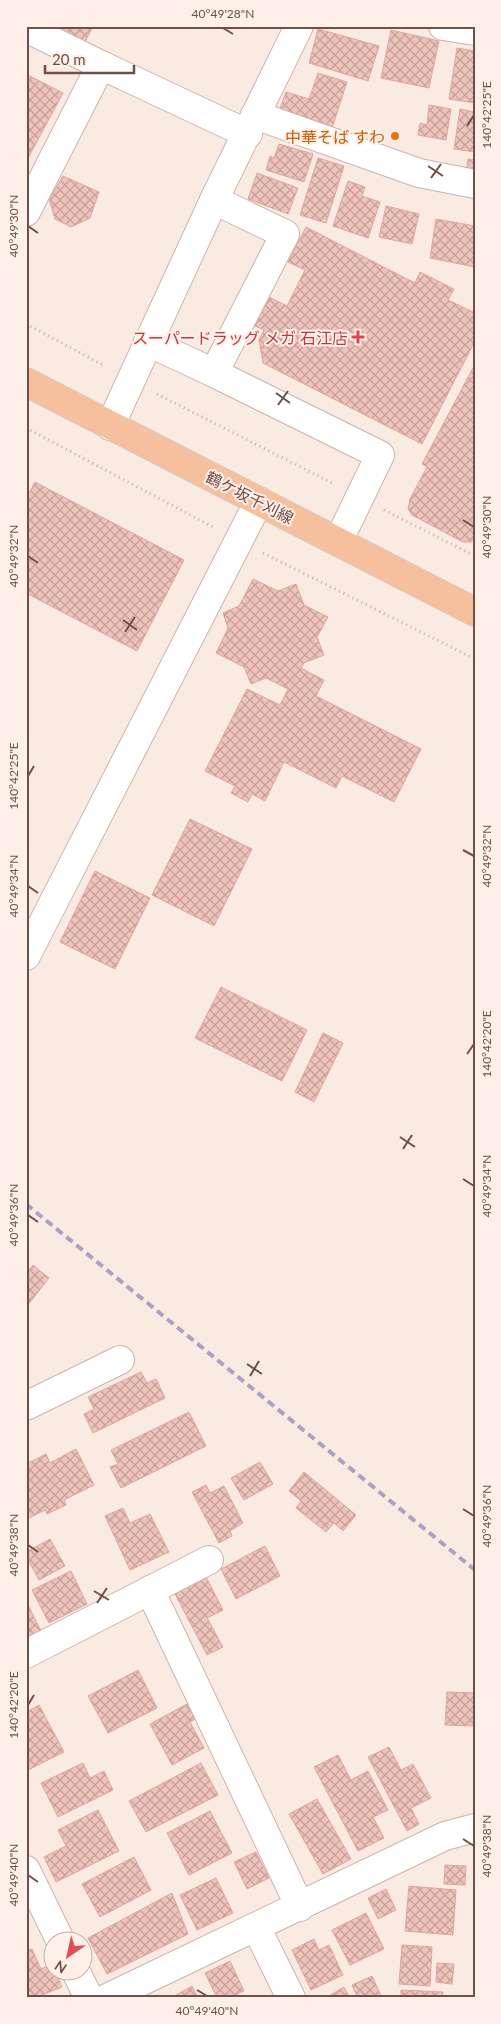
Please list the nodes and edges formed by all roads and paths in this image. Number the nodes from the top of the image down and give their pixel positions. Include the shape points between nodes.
1 (299, 26) edge
2 (443, 26) edge
3 (26, 28) edge
4 (475, 31) edge
5 (101, 65) junction
6 (251, 124) junction
7 (475, 184) edge
8 (214, 200) junction
9 (26, 212) edge
10 (26, 324) edge
11 (148, 342) junction
12 (214, 373) junction
13 (131, 380) junction
14 (26, 382) edge
15 (110, 426) junction
16 (360, 497) junction
17 (259, 501) junction
18 (338, 542) junction
19 (475, 556) edge
20 (475, 612) edge
21 (26, 956) edge
22 (120, 1360) dead end
23 (26, 1406) edge
24 (209, 1560) dead end
25 (150, 1590) junction
26 (26, 1654) edge
27 (475, 1828) edge
28 (26, 1870) edge
29 (300, 1906) junction
30 (256, 1927) junction
31 (56, 1932) edge
32 (81, 1982) edge
33 (89, 1998) edge
34 (107, 1998) edge
35 (292, 1998) edge

1 - 6 street
2 - 4 street
3 - 5 street
5 - 6 street
5 - 9 street
6 - 7 street via 418,173
6 - 8 street
8 - 11 street
8 - 12 street via 285,234
10 - 13 path
11 - 12 street
11 - 13 street
12 - 16 street via 380,456
13 - 15 street
13 - 16 path
14 - 15 main road, 鶴ケ坂千刈線
15 - 17 main road, 鶴ケ坂千刈線
16 - 18 street
16 - 19 path
17 - 18 main road, 鶴ケ坂千刈線
17 - 21 street
18 - 20 main road, 鶴ケ坂千刈線
22 - 23 street
24 - 25 street
25 - 26 street
25 - 29 street
27 - 29 street via 445,1836
28 - 31 street
29 - 30 street
30 - 34 street
30 - 35 street
32 - 33 street

